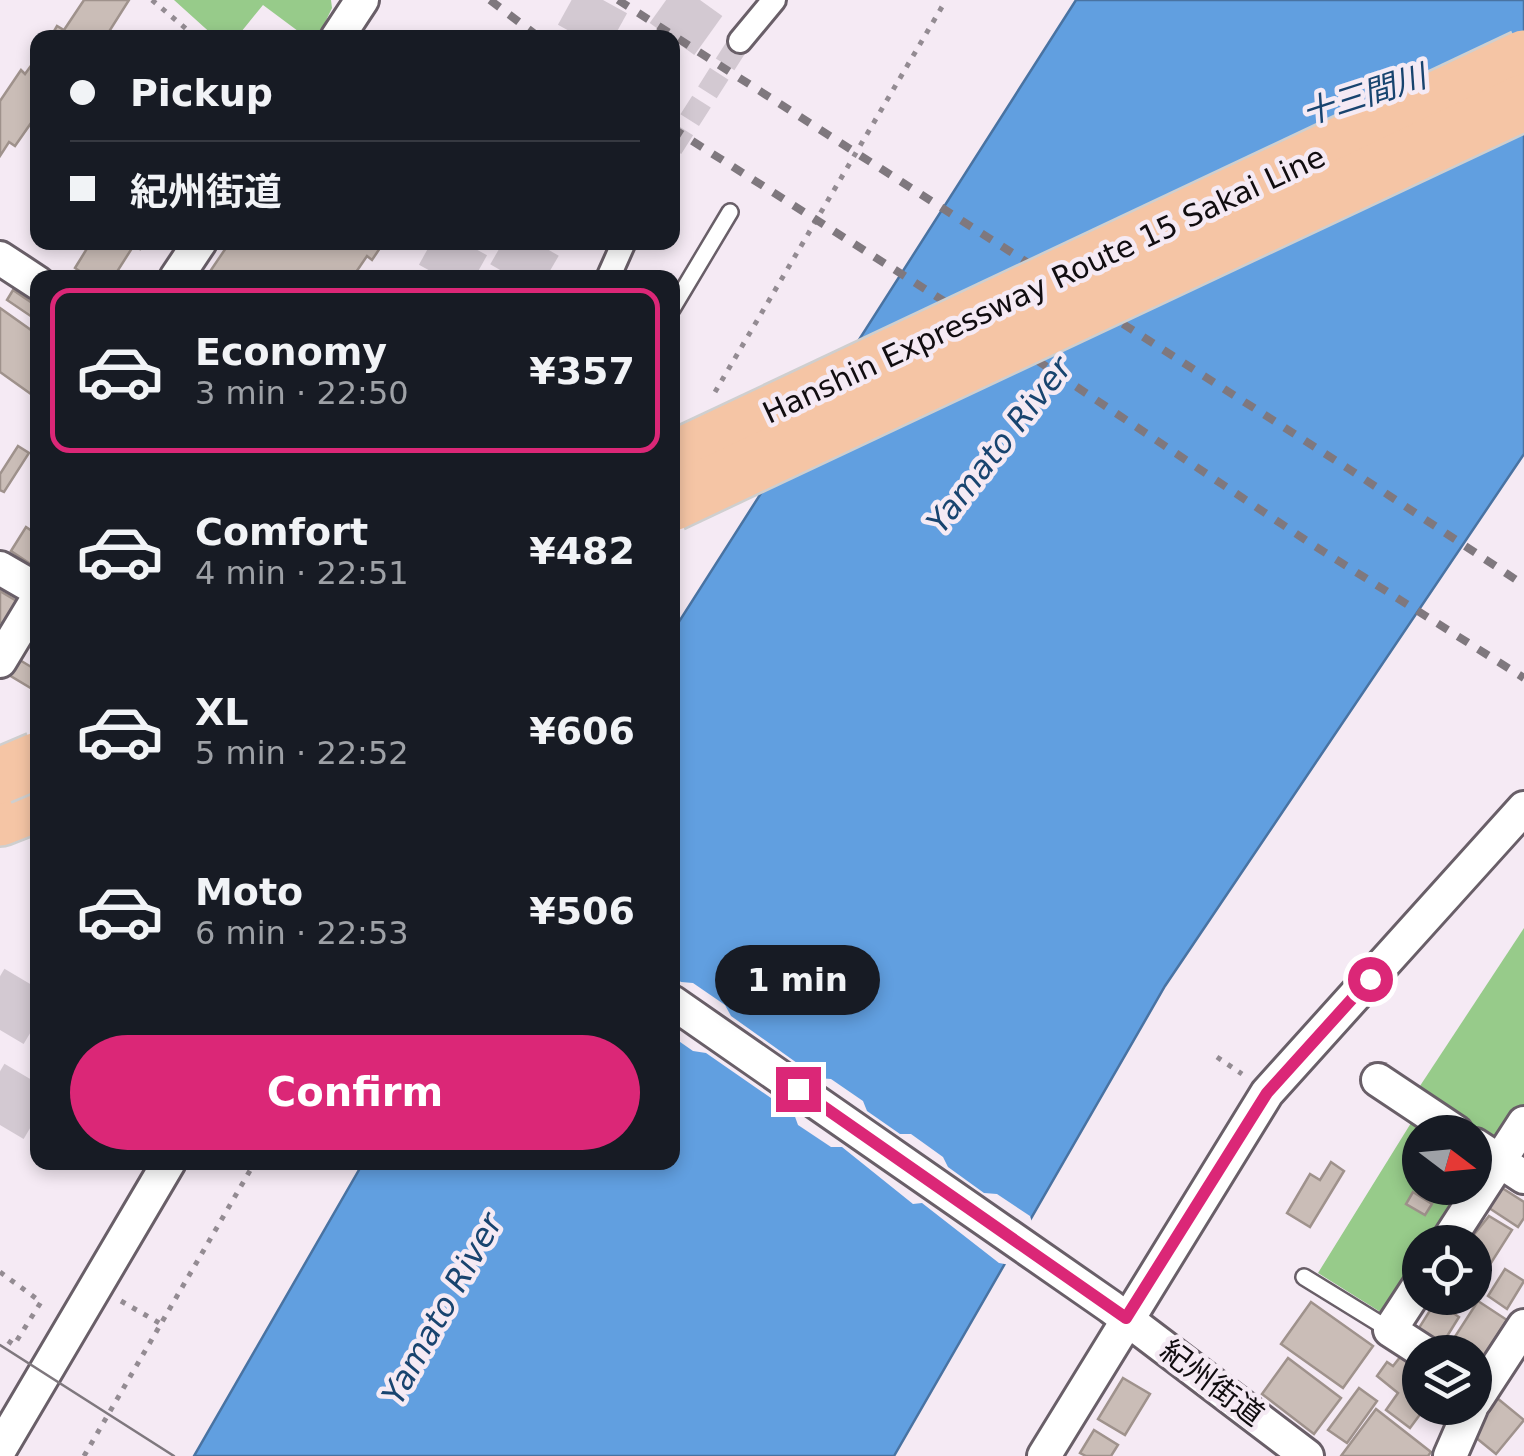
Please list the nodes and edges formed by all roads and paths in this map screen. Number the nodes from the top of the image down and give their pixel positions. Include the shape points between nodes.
1 (152, 0) edge
2 (362, 0) edge
3 (774, 0) edge
4 (946, 0) edge
5 (187, 30) edge
6 (341, 30) edge
7 (740, 41) tunnel mouth
8 (1524, 58) edge
9 (1524, 102) edge
10 (730, 212) dead end
11 (0, 258) edge
12 (30, 277) edge
13 (680, 296) edge
14 (713, 396) dead end
15 (680, 456) edge
16 (680, 499) edge
17 (0, 568) edge
18 (30, 585) edge
19 (30, 611) edge
20 (0, 661) edge
21 (30, 754) edge
22 (30, 763) edge
23 (0, 776) edge
24 (0, 801) edge
25 (30, 806) edge
26 (1524, 808) edge
27 (0, 818) edge
28 (680, 1008) edge
29 (1217, 1057) dead end
30 (1378, 1080) dead end
31 (1253, 1081) dead end
32 (1430, 1115) edge
33 (1524, 1122) edge
34 (1499, 1161) edge
35 (165, 1170) edge
36 (250, 1170) edge
37 (1457, 1225) edge
38 (0, 1272) edge
39 (1304, 1277) dead end
40 (96, 1287) junction
41 (1118, 1312) junction
42 (1402, 1312) edge
43 (160, 1324) junction
44 (1390, 1330) junction
45 (1523, 1331) edge
46 (4, 1338) dead end
47 (1402, 1338) edge
48 (1492, 1373) edge
49 (1463, 1425) edge
50 (0, 1449) edge
51 (84, 1456) edge
52 (1044, 1456) edge
53 (1308, 1456) edge
54 (1450, 1456) edge

1 - 5 path
2 - 6 street
3 - 7 street
4 - 14 path
8 - 15 highway, Hanshin Expressway Route 15 Sakai Line, bridge
9 - 16 highway, Hanshin Expressway Route 15 Sakai Line, bridge
10 - 13 lane
11 - 12 street
17 - 18 street
19 - 20 street
21 - 24 street
22 - 23 highway, bridge
25 - 27 highway
26 - 41 street via 1267,1093
28 - 41 street, 紀州街道
29 - 31 path
30 - 32 street
33 - 34 street
34 - 37 street
35 - 40 street
36 - 43 path
38 - 46 path via 41,1302 14,1344
39 - 44 lane
40 - 43 path
40 - 50 street
41 - 52 street
41 - 53 street, 紀州街道
42 - 44 street
43 - 51 path
44 - 47 street
45 - 48 street
49 - 54 street

